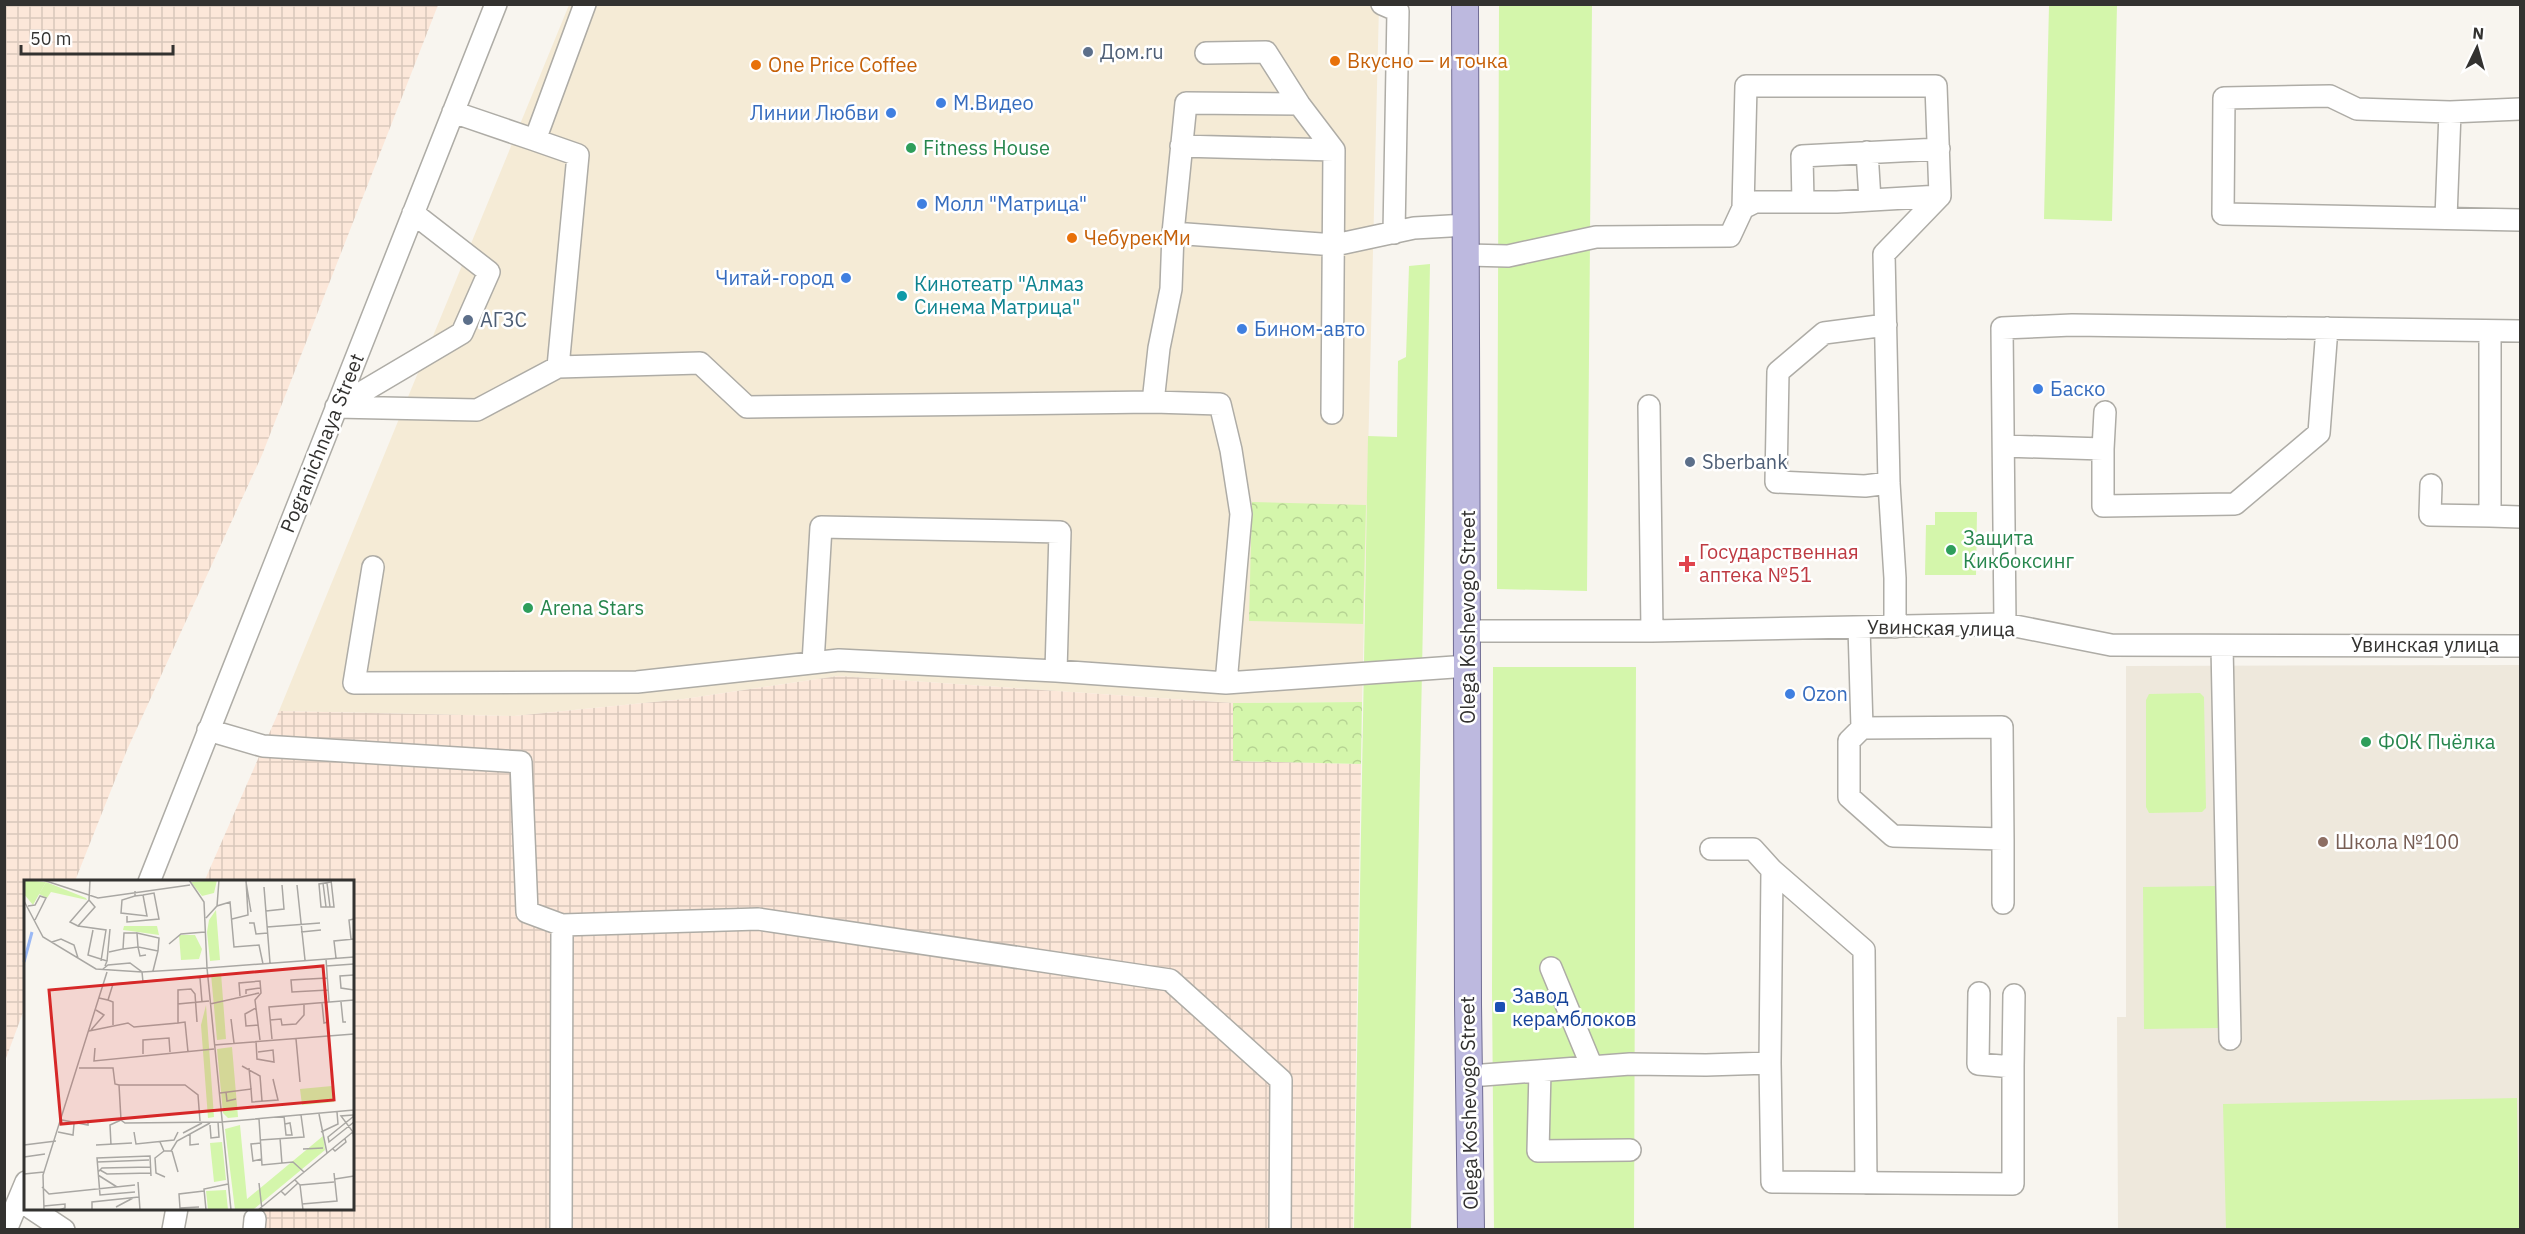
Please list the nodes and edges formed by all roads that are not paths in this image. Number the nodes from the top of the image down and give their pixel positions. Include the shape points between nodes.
1 (496, 4) edge
2 (585, 4) edge
3 (1382, 4) edge
4 (1465, 4) edge
5 (1206, 53) dead end
6 (1299, 104) junction
7 (2520, 109) edge
8 (453, 112) junction
9 (2450, 112) junction
10 (536, 140) junction
11 (1181, 146) junction
12 (1939, 148) junction
13 (1334, 150) junction
14 (1867, 152) junction
15 (1940, 196) junction
16 (1870, 200) junction
17 (1803, 202) junction
18 (1743, 208) junction
19 (413, 213) junction
20 (2446, 218) junction
21 (2520, 220) edge
22 (1467, 225) junction
23 (1173, 233) junction
24 (1394, 233) junction
25 (1335, 245) junction
26 (1467, 255) junction
27 (1886, 325) junction
28 (2327, 328) junction
29 (2490, 331) junction
30 (2520, 332) edge
31 (558, 367) junction
32 (1153, 402) junction
33 (1649, 406) dead end
34 (336, 407) junction
35 (2105, 412) dead end
36 (1332, 413) dead end
37 (2004, 446) junction
38 (2103, 449) junction
39 (1889, 483) junction
40 (2431, 485) dead end
41 (2490, 516) junction
42 (2520, 517) edge
43 (373, 567) dead end
44 (2005, 624) junction
45 (1859, 627) junction
46 (1895, 627) junction
47 (1468, 631) junction
48 (1652, 631) junction
49 (2222, 646) junction
50 (2520, 646) edge
51 (813, 663) junction
52 (1468, 666) junction
53 (1056, 670) junction
54 (1226, 683) junction
55 (1862, 728) junction
56 (208, 730) junction
57 (2003, 839) junction
58 (1711, 849) dead end
59 (1772, 870) junction
60 (150, 880) edge
61 (2003, 903) dead end
62 (562, 925) junction
63 (1551, 968) dead end
64 (1980, 993) dead end
65 (2014, 995) dead end
66 (2230, 1039) dead end
67 (1770, 1063) junction
68 (1592, 1067) junction
69 (2013, 1067) junction
70 (1540, 1071) junction
71 (1470, 1076) junction
72 (1630, 1150) dead end
73 (1866, 1183) junction
74 (24, 1201) edge
75 (39, 1210) edge
76 (177, 1210) edge
77 (6, 1230) edge
78 (64, 1230) edge
79 (173, 1230) edge
80 (561, 1230) edge
81 (1280, 1230) edge
82 (1471, 1230) edge

1 - 8 street, Pogranichnaya Street
2 - 10 street
3 - 24 street via 1398,11
4 - 22 main road, Olega Koshevogo Street
5 - 6 street via 1266,52
6 - 11 street via 1186,103
6 - 13 street
7 - 9 street
8 - 10 street
8 - 19 street, Pogranichnaya Street
9 - 20 street
9 - 20 street via 2358,109 2330,96 2224,98 2223,214
10 - 31 street via 578,155
11 - 13 street
11 - 23 street
12 - 14 street
12 - 15 street
12 - 18 street via 1936,86 1746,86
13 - 25 street
14 - 16 street
14 - 17 street via 1802,156
15 - 16 street
15 - 27 street via 1884,254
16 - 17 street
17 - 18 street via 1755,202
18 - 26 street via 1730,236 1596,237 1508,256
19 - 34 street, Pogranichnaya Street
19 - 34 street via 489,272 462,333
20 - 21 street
22 - 24 street
22 - 26 main road, Olega Koshevogo Street
23 - 25 street
23 - 32 street via 1171,289
24 - 25 street
25 - 36 street
26 - 47 main road, Olega Koshevogo Street
27 - 39 street
27 - 39 street via 1824,333 1778,372 1776,482 1865,486
28 - 29 street
28 - 37 street via 2072,325 2002,328
28 - 38 street via 2319,433 2235,504 2103,506
29 - 30 street
29 - 41 street
31 - 32 street via 700,363 747,406
31 - 34 street via 477,410
32 - 54 street via 1220,404 1241,514
33 - 48 street
34 - 56 street, Pogranichnaya Street
35 - 38 street
37 - 38 street
37 - 44 street
39 - 46 street
40 - 41 street via 2430,515
41 - 42 street
43 - 51 street via 354,683 636,682
44 - 46 street, Увинская улица
44 - 49 street, Увинская улица via 2111,645
45 - 46 street, Увинская улица
45 - 48 street, Увинская улица
45 - 55 street
47 - 48 street, Увинская улица
47 - 52 main road, Olega Koshevogo Street
49 - 50 street, Увинская улица
49 - 66 street
51 - 53 street via 839,660
51 - 53 street via 821,527 1060,532
52 - 54 street
52 - 71 main road, Olega Koshevogo Street
53 - 54 street
55 - 57 street via 1849,741 1849,797 1893,836
55 - 57 street via 2002,727
56 - 60 street, Pogranichnaya Street
56 - 62 street via 263,746 521,762 527,912
57 - 61 street
58 - 59 street via 1753,849
59 - 67 street
59 - 73 street via 1864,950
62 - 80 street
62 - 81 street via 758,919 1170,980 1281,1080
63 - 68 street
64 - 69 street via 1978,1064
65 - 69 street
67 - 68 street
67 - 73 street via 1772,1182
68 - 70 street
69 - 73 street via 2013,1184
70 - 71 street
70 - 72 street via 1539,1151
71 - 82 main road, Olega Koshevogo Street
74 - 77 street
75 - 78 street
76 - 79 street

